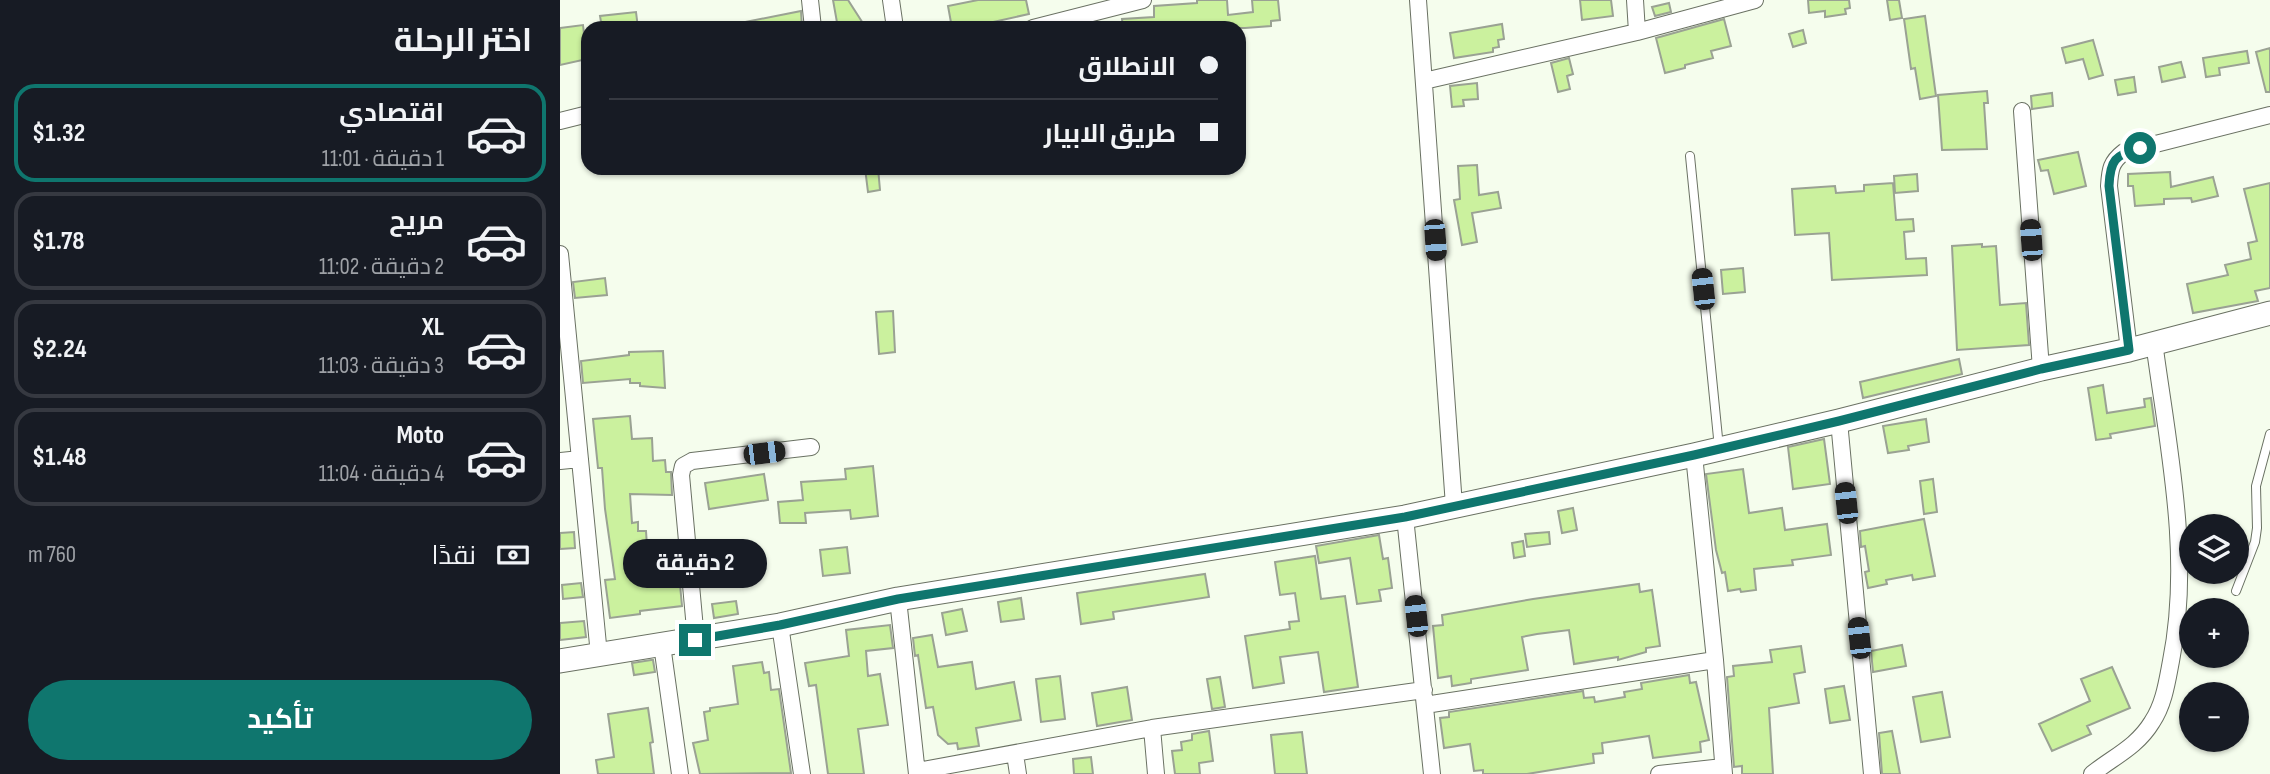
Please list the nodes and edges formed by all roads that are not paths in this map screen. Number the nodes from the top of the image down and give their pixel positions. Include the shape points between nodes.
1 (810, 0) edge
2 (891, 0) edge
3 (1143, 0) edge
4 (1418, 0) edge
5 (1635, 0) edge
6 (1755, 0) edge
7 (812, 21) edge
8 (894, 21) edge
9 (1060, 21) edge
10 (1637, 32) junction
11 (1424, 81) junction
12 (2022, 110) dead end
13 (581, 116) edge
14 (2270, 116) edge
15 (560, 121) edge
16 (1690, 156) dead end
17 (560, 254) edge
18 (561, 275) edge
19 (2270, 313) edge
20 (2154, 342) junction
21 (2129, 350) junction
22 (2041, 369) junction
23 (1839, 421) junction
24 (2270, 434) edge
25 (811, 447) dead end
26 (1718, 448) junction
27 (1694, 455) junction
28 (580, 459) junction
29 (560, 461) edge
30 (1454, 506) junction
31 (1405, 517) junction
32 (2236, 591) dead end
33 (898, 599) junction
34 (780, 625) junction
35 (695, 640) junction
36 (662, 645) junction
37 (599, 655) junction
38 (1715, 660) junction
39 (560, 661) edge
40 (1425, 697) junction
41 (1152, 728) junction
42 (1015, 754) junction
43 (1724, 771) edge
44 (917, 772) edge
45 (680, 774) edge
46 (802, 774) edge
47 (1018, 774) edge
48 (1156, 774) edge
49 (1432, 774) edge
50 (1659, 774) edge
51 (1872, 774) edge
52 (2092, 774) edge

1 - 7 street
2 - 8 street
3 - 9 street
4 - 11 street
5 - 10 street
6 - 10 street
10 - 11 street
11 - 30 street
12 - 22 street
13 - 15 street
14 - 21 street via 2132,150 2113,160 2109,186
16 - 26 lane
17 - 18 street
18 - 28 street
19 - 20 main road
20 - 21 main road
20 - 52 street via 2180,551 2175,644 2163,699 2153,721 2140,739
21 - 22 main road
22 - 23 main road
23 - 26 main road
23 - 51 street
24 - 32 lane via 2256,486 2255,542
25 - 35 street via 692,461 684,466 681,475
26 - 27 main road
27 - 30 main road
27 - 38 street
28 - 29 street
28 - 37 street
30 - 31 main road
31 - 33 main road
31 - 40 street
33 - 34 main road
33 - 44 street
34 - 35 main road
34 - 46 street
35 - 36 main road
36 - 37 main road
36 - 45 street
37 - 39 main road
38 - 40 street
38 - 43 street
40 - 41 street
40 - 49 street
41 - 42 street
41 - 48 street
42 - 44 street
42 - 47 street
43 - 50 street

